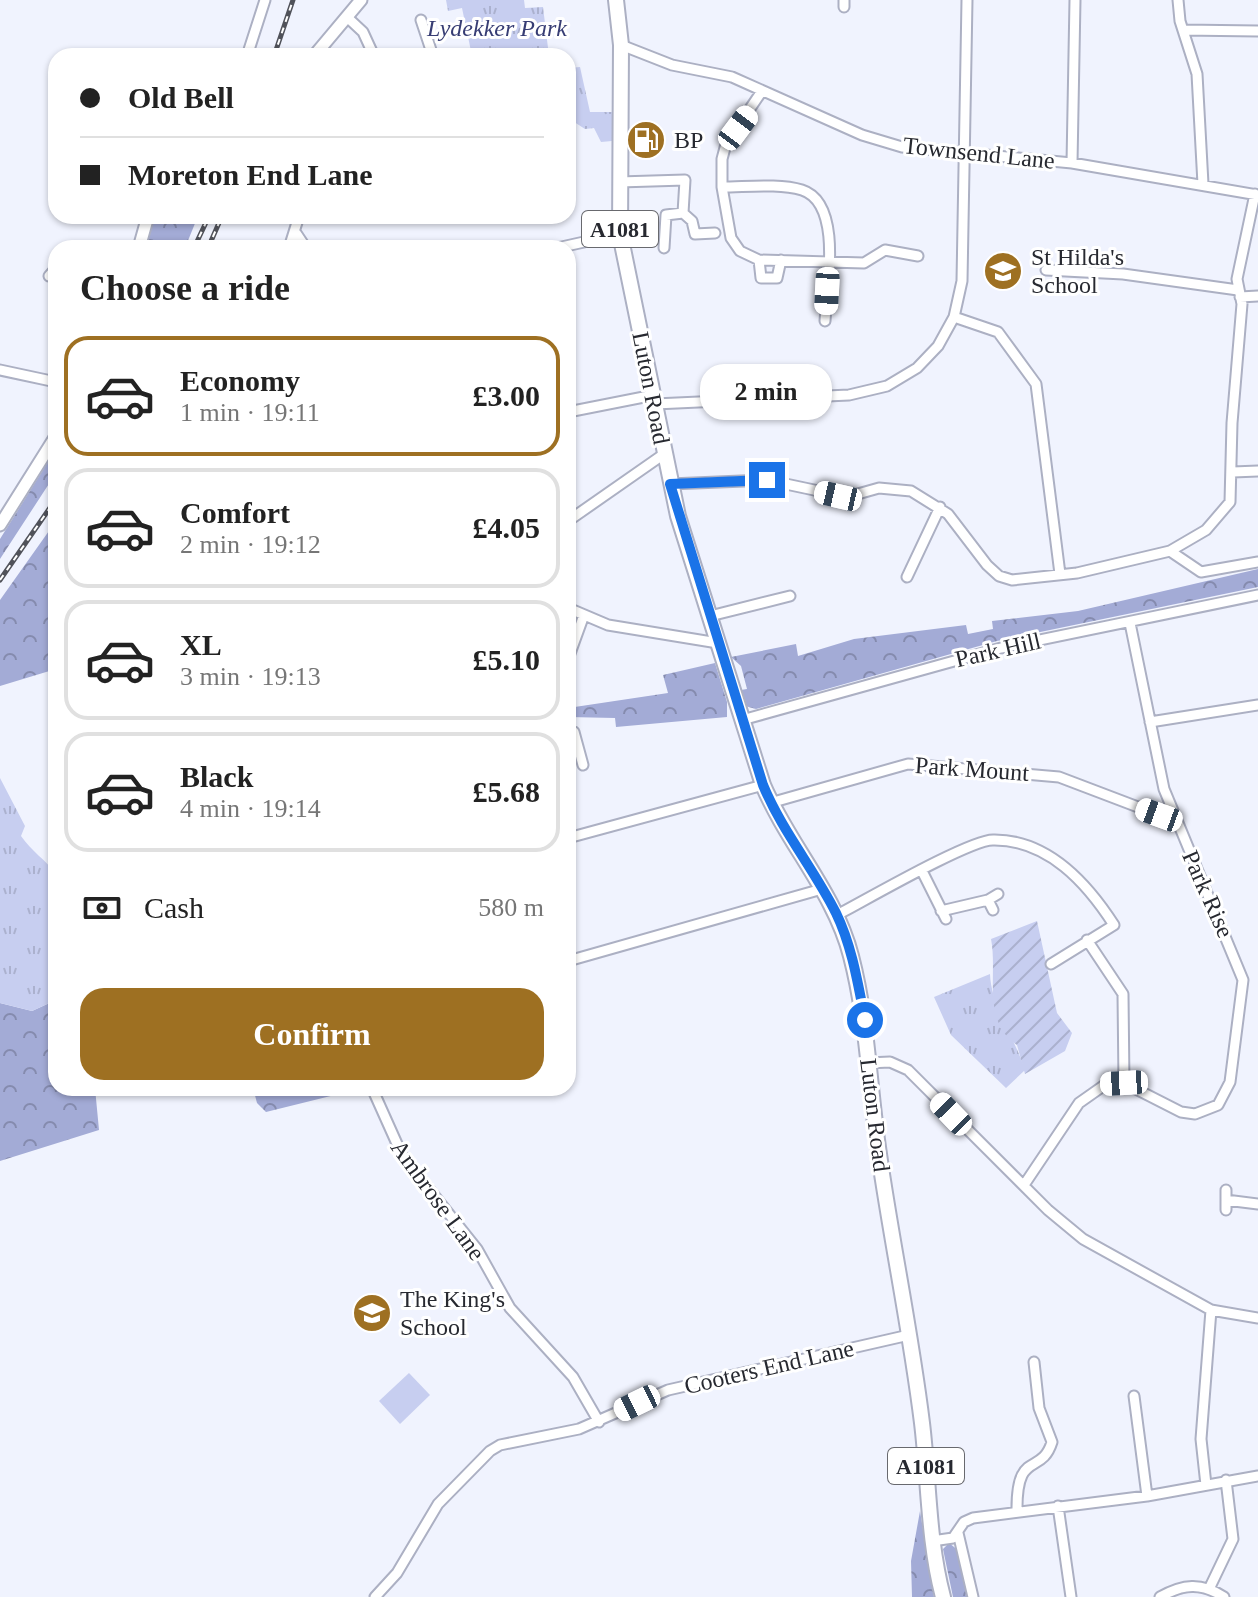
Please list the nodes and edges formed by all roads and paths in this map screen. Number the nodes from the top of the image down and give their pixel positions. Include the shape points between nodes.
1 (265, 0) edge
2 (361, 0) edge
3 (616, 0) edge
4 (967, 0) edge
5 (1075, 0) edge
6 (1178, 0) edge
7 (348, 18) junction
8 (421, 20) dead end
9 (1183, 30) junction
10 (1258, 31) edge
11 (621, 45) junction
12 (250, 48) edge
13 (321, 48) edge
14 (370, 48) edge
15 (430, 48) edge
16 (762, 91) junction
17 (964, 151) junction
18 (1072, 163) junction
19 (619, 182) junction
20 (1203, 184) junction
21 (722, 187) junction
22 (1257, 194) edge
23 (683, 213) junction
24 (298, 224) edge
25 (296, 233) junction
26 (715, 233) dead end
27 (620, 234) junction
28 (293, 240) edge
29 (301, 240) edge
30 (576, 244) edge
31 (664, 248) dead end
32 (918, 256) dead end
33 (759, 260) junction
34 (781, 260) junction
35 (828, 261) junction
36 (1046, 270) dead end
37 (1239, 293) junction
38 (1258, 296) edge
39 (954, 317) junction
40 (825, 321) dead end
41 (0, 370) edge
42 (48, 380) edge
43 (655, 400) junction
44 (576, 411) edge
45 (48, 449) edge
46 (664, 454) junction
47 (1258, 471) edge
48 (1233, 472) junction
49 (670, 484) junction
50 (940, 507) junction
51 (576, 515) edge
52 (0, 525) edge
53 (1170, 551) junction
54 (1258, 562) edge
55 (1060, 574) junction
56 (907, 577) dead end
57 (1258, 595) edge
58 (790, 596) dead end
59 (576, 612) edge
60 (584, 615) junction
61 (710, 616) junction
62 (1130, 623) junction
63 (576, 637) edge
64 (718, 643) junction
65 (1258, 705) edge
66 (742, 720) junction
67 (1150, 722) junction
68 (576, 753) edge
69 (583, 765) dead end
70 (763, 785) junction
71 (770, 803) junction
72 (1173, 814) junction
73 (576, 836) edge
74 (922, 871) junction
75 (822, 889) junction
76 (998, 894) dead end
77 (837, 915) junction
78 (1087, 940) junction
79 (576, 959) edge
80 (1051, 964) dead end
81 (868, 1063) junction
82 (1124, 1083) junction
83 (376, 1096) edge
84 (1024, 1185) junction
85 (1226, 1200) dead end
86 (1258, 1204) edge
87 (1211, 1310) junction
88 (1258, 1318) edge
89 (909, 1335) junction
90 (1034, 1362) dead end
91 (1134, 1396) dead end
92 (599, 1422) junction
93 (1258, 1476) edge
94 (1226, 1480) junction
95 (1206, 1485) junction
96 (1147, 1496) junction
97 (1058, 1506) junction
98 (1017, 1512) junction
99 (958, 1533) junction
100 (932, 1541) junction
101 (1210, 1587) junction
102 (375, 1597) edge
103 (943, 1597) edge
104 (973, 1597) edge
105 (1071, 1597) edge
106 (1160, 1597) edge
107 (1224, 1597) edge

1 - 12 street
2 - 7 street
3 - 11 main road, Luton Road / A1081
4 - 17 street
5 - 18 street
6 - 9 street
7 - 13 street
7 - 14 street
8 - 15 street
9 - 10 street
9 - 20 street via 1197,74
11 - 16 street, Townsend Lane via 672,65 732,77
11 - 19 main road, Luton Road / A1081
16 - 17 street, Townsend Lane via 888,144
16 - 21 street via 726,144
17 - 18 street, Townsend Lane
17 - 39 street via 962,281
18 - 20 street, Townsend Lane
19 - 23 street via 685,180
19 - 27 main road, Luton Road / A1081
20 - 22 street, Townsend Lane
21 - 33 street via 731,238 740,251
21 - 35 street via 809,193 825,212
22 - 37 street
23 - 26 street via 695,234
23 - 31 street via 666,215
24 - 25 street
25 - 28 street
25 - 29 street
27 - 30 street
27 - 43 main road, Luton Road / A1081
32 - 35 street via 885,250 870,262
33 - 34 street
33 - 34 street via 761,278 777,278
34 - 35 street
35 - 40 street
36 - 37 street via 1123,274
37 - 38 street
37 - 48 street
39 - 43 street via 928,359 874,391
39 - 55 street via 998,332 1036,384
41 - 42 street
43 - 44 street
43 - 46 main road, Luton Road / A1081
45 - 52 street
46 - 49 main road, Luton Road / A1081
46 - 51 street
47 - 48 street
48 - 53 street via 1225,512
49 - 50 street via 767,480 847,497 899,488
49 - 61 main road, Luton Road / A1081
50 - 55 street via 999,576 1020,580
50 - 56 street
53 - 54 street via 1201,572
53 - 55 street
57 - 62 street, Park Hill
58 - 61 street
59 - 60 street
60 - 63 street
60 - 64 street via 619,627
61 - 64 main road, Luton Road / A1081
62 - 66 street, Park Hill via 1001,648
62 - 67 street, Park Rise
64 - 66 main road, Luton Road / A1081
65 - 67 street
66 - 70 main road, Luton Road / A1081
67 - 72 street, Park Rise
68 - 69 street
70 - 71 main road, Luton Road / A1081
70 - 73 street
71 - 72 street, Park Mount via 908,764 1059,777 1159,815
71 - 75 main road, Luton Road / A1081
72 - 82 street, Park Rise via 1243,980 1230,1082 1218,1105 1195,1114
74 - 76 street via 944,915 990,905
74 - 77 street
74 - 78 street via 983,841 1028,847 1068,868 1114,925
75 - 77 main road, Luton Road / A1081
75 - 79 street
77 - 81 main road, Luton Road / A1081 via 860,995
78 - 80 street
78 - 82 street via 1123,994
81 - 84 street via 890,1062 908,1070
81 - 89 main road, Luton Road / A1081
82 - 84 street via 1106,1084 1079,1103
83 - 92 street, Ambrose Lane via 402,1155 477,1249 510,1308 573,1377
84 - 87 street via 1083,1239
85 - 86 street
87 - 88 street
87 - 95 street via 1201,1439
89 - 92 street, Cooters End Lane via 668,1390
89 - 100 main road, Luton Road / A1081
90 - 98 street via 1039,1408 1052,1442 1043,1457 1021,1473
91 - 96 street
92 - 102 street, Cooters End Lane via 490,1451 438,1504 397,1573
93 - 94 street
94 - 95 street
94 - 101 street via 1233,1539
95 - 96 street
96 - 97 street
97 - 98 street
97 - 105 street
98 - 99 street via 973,1518
99 - 100 street
99 - 104 street
100 - 103 main road, Luton Road / A1081
101 - 106 street via 1184,1585
101 - 107 street

